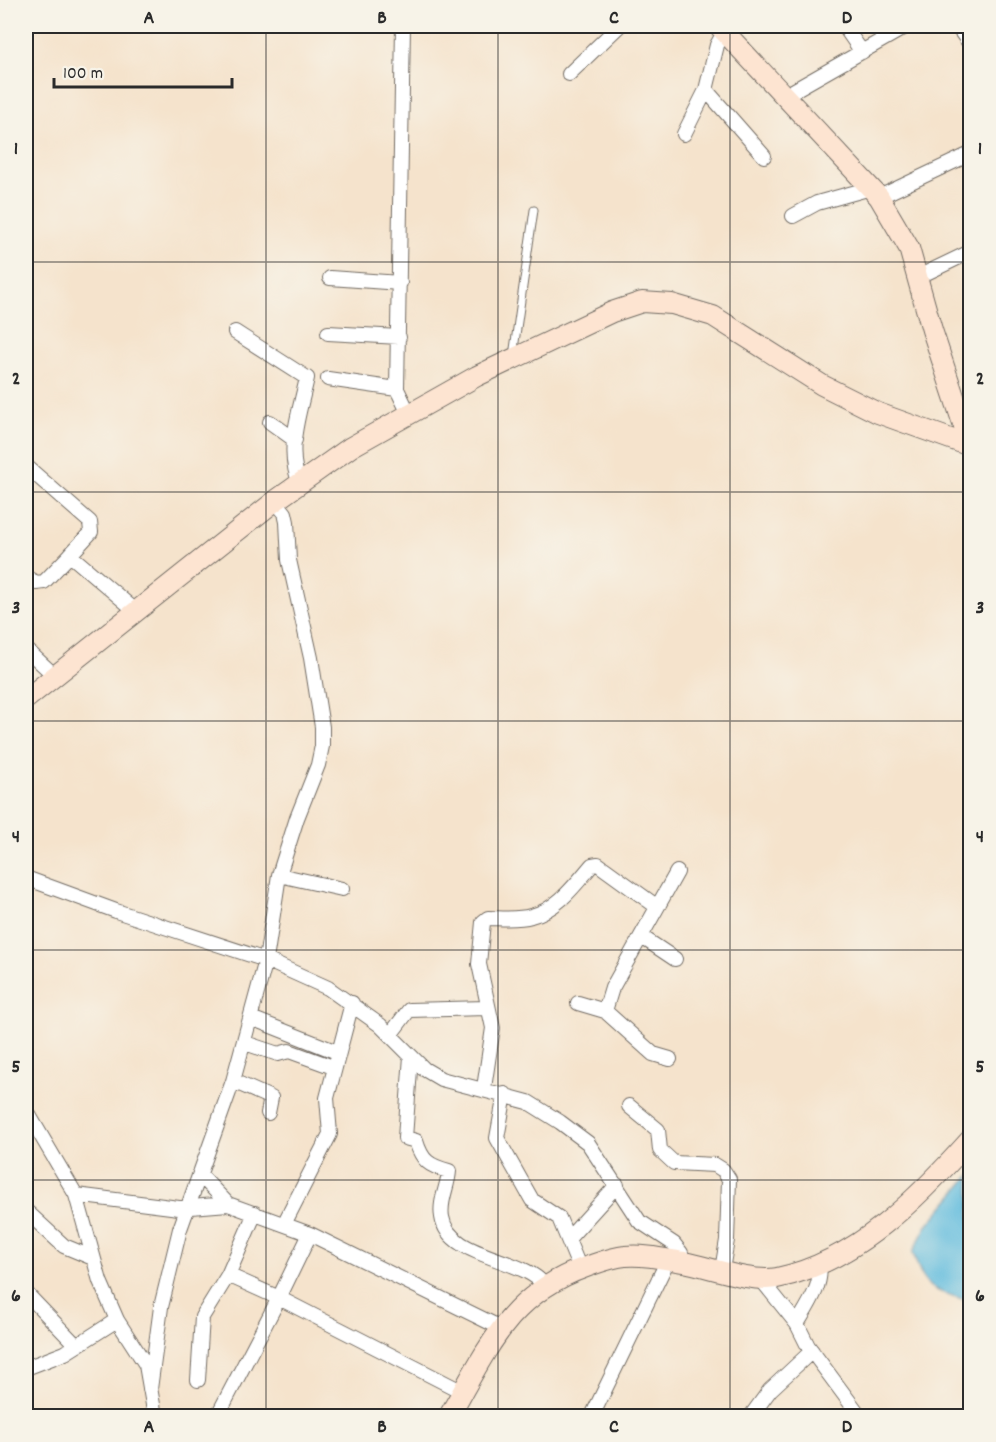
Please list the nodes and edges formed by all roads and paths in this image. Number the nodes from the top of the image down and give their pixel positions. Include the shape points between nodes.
1 (403, 26) edge
2 (619, 26) edge
3 (844, 26) edge
4 (907, 26) edge
5 (957, 26) edge
6 (722, 28) edge
7 (970, 44) edge
8 (862, 52) junction
9 (569, 74) dead end
10 (706, 90) junction
11 (784, 96) junction
12 (684, 134) dead end
13 (970, 154) edge
14 (764, 156) dead end
15 (875, 192) junction
16 (534, 210) dead end
17 (793, 216) dead end
18 (970, 252) edge
19 (918, 277) junction
20 (330, 278) dead end
21 (400, 283) junction
22 (235, 332) dead end
23 (328, 333) dead end
24 (399, 337) junction
25 (513, 358) junction
26 (328, 379) dead end
27 (397, 388) junction
28 (410, 416) junction
29 (270, 422) dead end
30 (295, 440) junction
31 (970, 446) edge
32 (26, 466) edge
33 (301, 485) junction
34 (275, 501) junction
35 (70, 555) junction
36 (26, 577) edge
37 (137, 612) junction
38 (26, 649) edge
39 (55, 676) junction
40 (26, 699) edge
41 (677, 872) dead end
42 (279, 875) junction
43 (26, 878) edge
44 (342, 889) dead end
45 (656, 906) junction
46 (642, 937) junction
47 (675, 959) dead end
48 (266, 960) junction
49 (352, 1003) junction
50 (578, 1003) dead end
51 (487, 1008) junction
52 (605, 1011) junction
53 (251, 1018) junction
54 (390, 1035) junction
55 (244, 1042) junction
56 (338, 1052) junction
57 (411, 1056) junction
58 (670, 1059) dead end
59 (333, 1067) junction
60 (233, 1081) junction
61 (484, 1088) junction
62 (505, 1094) junction
63 (630, 1106) dead end
64 (26, 1110) edge
65 (268, 1113) dead end
66 (970, 1140) edge
67 (200, 1175) junction
68 (617, 1185) junction
69 (76, 1195) junction
70 (228, 1204) junction
71 (189, 1206) junction
72 (255, 1213) junction
73 (27, 1217) edge
74 (284, 1224) junction
75 (310, 1234) junction
76 (568, 1239) junction
77 (93, 1257) junction
78 (674, 1261) junction
79 (819, 1265) junction
80 (580, 1269) junction
81 (722, 1270) junction
82 (228, 1275) junction
83 (767, 1278) junction
84 (545, 1286) junction
85 (26, 1293) edge
86 (279, 1298) junction
87 (117, 1320) junction
88 (797, 1324) junction
89 (501, 1328) junction
90 (75, 1344) junction
91 (812, 1351) junction
92 (26, 1368) edge
93 (198, 1380) dead end
94 (150, 1389) junction
95 (463, 1392) junction
96 (220, 1411) dead end
97 (155, 1416) edge
98 (449, 1416) edge
99 (592, 1416) edge
100 (751, 1416) edge
101 (860, 1416) edge

1 - 21 street
2 - 9 street
3 - 8 street
4 - 8 street
5 - 7 street
6 - 10 street
6 - 11 main road
8 - 11 street
10 - 12 street
10 - 14 street
11 - 15 main road
13 - 15 street
15 - 17 street via 817,203
15 - 19 main road via 909,248
16 - 25 lane
18 - 19 street
19 - 31 main road
20 - 21 street
21 - 24 street
22 - 30 street via 307,378
23 - 24 street
24 - 27 street
25 - 28 main road
25 - 31 main road via 612,312 642,302 672,304 713,316 822,385 878,413
26 - 27 street
27 - 28 street
28 - 33 main road via 351,447
29 - 30 street
30 - 33 street via 293,471
32 - 35 street via 90,522 91,532
33 - 34 main road
34 - 37 main road
34 - 42 street via 287,522 289,560 322,727 318,765
35 - 36 street via 44,582 36,583
35 - 37 street
37 - 39 main road
38 - 39 street
39 - 40 main road
41 - 45 street
42 - 44 street
42 - 48 street
43 - 48 street
45 - 46 street
45 - 51 street via 598,864 592,865 557,904 543,911 530,917 488,918 481,932 479,964
46 - 47 street
46 - 52 street via 612,988
48 - 49 street
48 - 53 street
49 - 54 street
49 - 56 street
50 - 52 street
51 - 54 street via 409,1010
51 - 61 street via 493,1028
52 - 58 street via 647,1049
53 - 55 street
53 - 56 street
54 - 57 street
55 - 59 street via 278,1054 289,1051
55 - 60 street
56 - 59 street
57 - 61 street via 441,1079
57 - 84 street via 405,1138 416,1141 427,1164 449,1171 441,1206 444,1226 465,1245 529,1274
59 - 74 street via 327,1098 330,1134
60 - 65 street via 271,1098
60 - 67 street
61 - 62 street
62 - 68 street via 528,1102 588,1143
62 - 76 street via 497,1138 532,1200 559,1218
63 - 81 street via 658,1130 660,1150 674,1163 715,1165 729,1179
64 - 69 street
66 - 79 main road via 878,1230
67 - 70 street
67 - 71 street
68 - 76 street
68 - 78 street via 639,1221 681,1253
69 - 71 street
69 - 77 street
70 - 71 street
70 - 72 street
71 - 94 street via 161,1308
72 - 74 street
72 - 82 street
73 - 77 street via 64,1246
74 - 75 street
75 - 86 street
75 - 89 street
76 - 80 street
77 - 87 street
78 - 80 main road via 625,1256
78 - 81 main road
78 - 99 street
79 - 83 main road
79 - 88 street via 812,1299
80 - 84 main road
81 - 83 main road
82 - 86 street
82 - 93 street via 202,1317
83 - 88 street
84 - 89 main road via 532,1294
85 - 90 street
86 - 95 street
86 - 96 street
87 - 90 street
87 - 94 street via 146,1365
88 - 91 street
89 - 95 main road
90 - 92 street via 65,1353
91 - 100 street via 770,1390
91 - 101 street
94 - 97 street
95 - 98 main road

